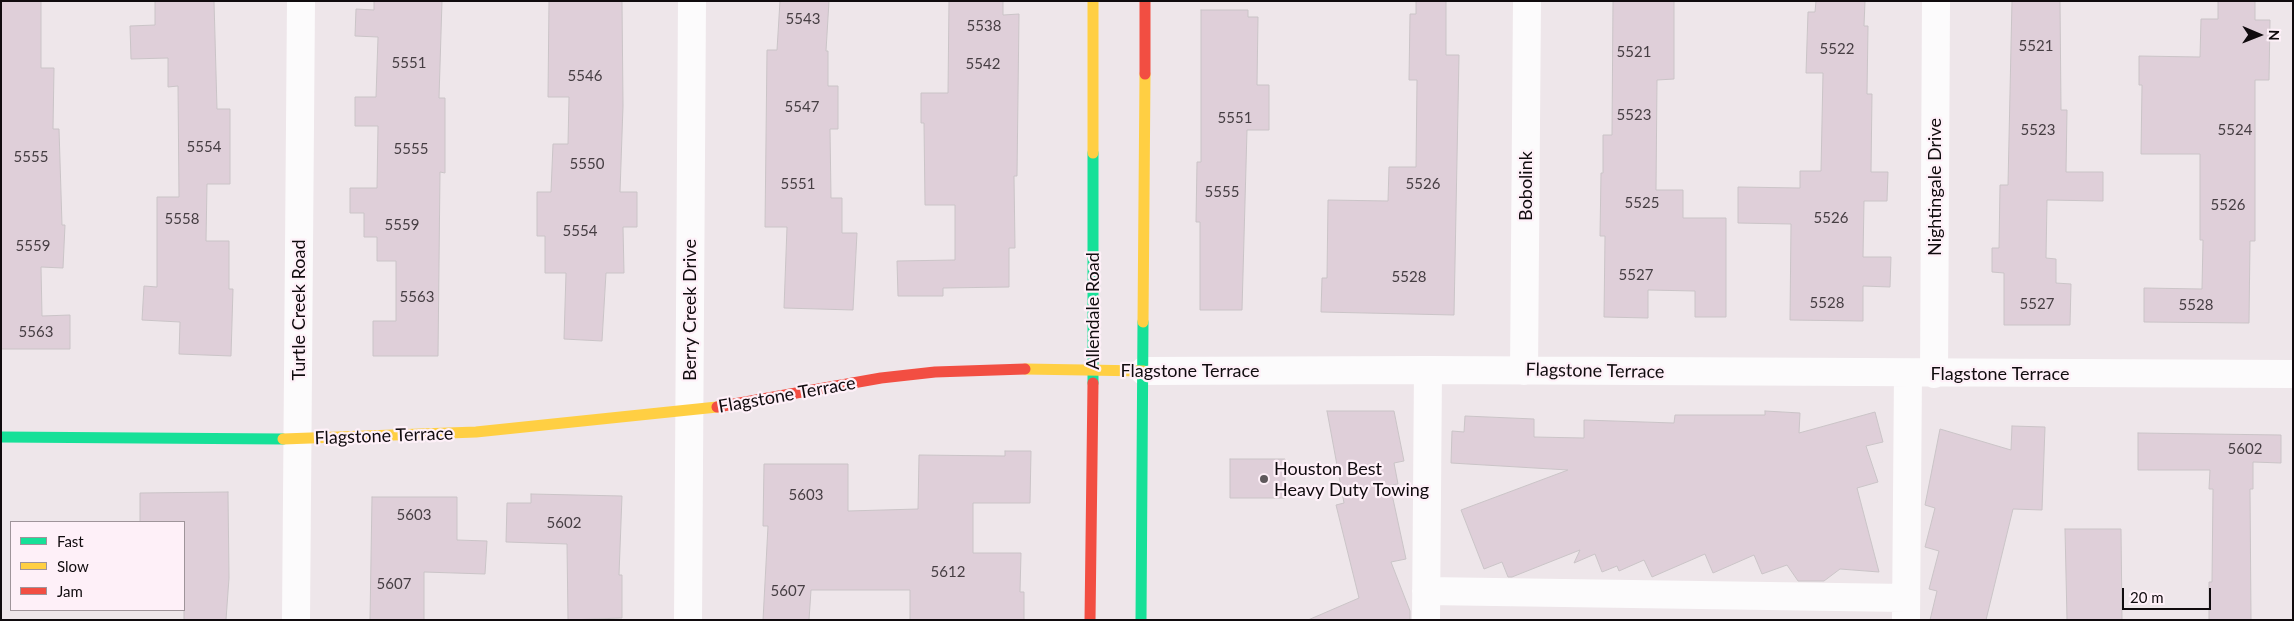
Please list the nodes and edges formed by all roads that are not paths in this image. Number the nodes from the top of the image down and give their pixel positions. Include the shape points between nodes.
1 (301, 1) edge
2 (692, 1) edge
3 (1093, 1) edge
4 (1145, 1) edge
5 (1527, 1) edge
6 (1936, 1) edge
7 (1093, 370) junction
8 (1428, 370) junction
9 (1144, 371) junction
10 (1524, 371) junction
11 (1921, 373) junction
12 (2293, 374) edge
13 (689, 410) junction
14 (1, 437) edge
15 (298, 439) junction
16 (1426, 591) junction
17 (1906, 609) edge
18 (296, 620) edge
19 (688, 620) edge
20 (1090, 620) edge
21 (1141, 620) edge
22 (1426, 620) edge

1 - 15 street, Turtle Creek Road
2 - 13 street, Berry Creek Drive
3 - 7 main road, Allendale Road
4 - 9 main road
5 - 10 street, Bobolink
6 - 11 street, Nightingale Drive
7 - 9 main road, Flagstone Terrace
7 - 13 main road, Flagstone Terrace via 1000,368 935,372
7 - 20 main road, Allendale Road
8 - 9 street, Flagstone Terrace
8 - 10 street, Flagstone Terrace
8 - 16 street
9 - 21 main road
10 - 11 street, Flagstone Terrace
11 - 12 street, Flagstone Terrace
11 - 17 street, Nightingale Drive
13 - 15 main road, Flagstone Terrace via 476,432
13 - 19 street, Berry Creek Drive
14 - 15 main road, Flagstone Terrace
15 - 18 street, Turtle Creek Road
16 - 17 street
16 - 22 street

